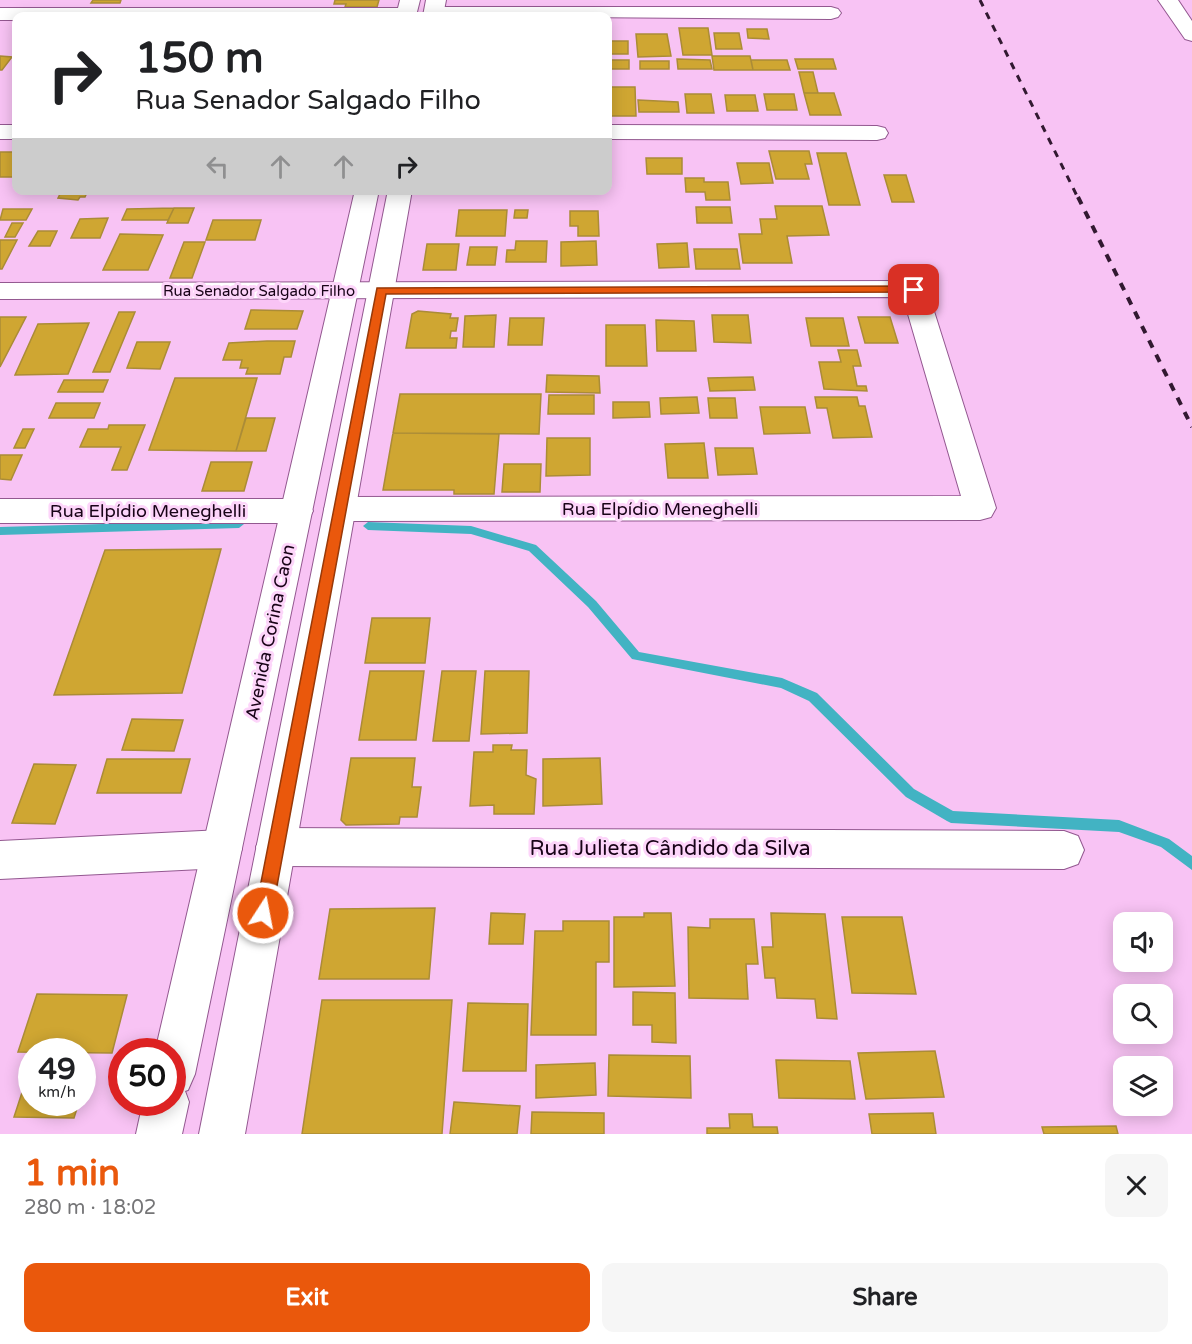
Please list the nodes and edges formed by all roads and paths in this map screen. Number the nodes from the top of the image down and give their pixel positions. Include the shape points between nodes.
1 (1168, 0) edge
2 (407, 10) edge
3 (434, 10) edge
4 (204, 12) edge
5 (831, 13) dead end
6 (1192, 35) edge
7 (612, 132) edge
8 (877, 133) dead end
9 (367, 195) edge
10 (399, 195) edge
11 (0, 291) edge
12 (345, 291) junction
13 (381, 291) junction
14 (980, 508) joint
15 (340, 509) junction
16 (297, 510) junction
17 (0, 511) edge
18 (276, 847) junction
19 (222, 849) junction
20 (1064, 850) dead end
21 (0, 860) edge
22 (180, 1038) edge
23 (163, 1116) edge
24 (159, 1134) edge
25 (222, 1134) edge

1 - 6 street
2 - 4 street
3 - 5 street
7 - 8 street
9 - 12 street, Avenida Corina Caon
10 - 13 street
11 - 12 street, Rua Senador Salgado Filho
12 - 13 street, Rua Senador Salgado Filho
12 - 16 street, Avenida Corina Caon
13 - 14 street, Rua Senador Salgado Filho via 914,290
13 - 15 street
14 - 15 street, Rua Elpídio Meneghelli
15 - 18 street
16 - 17 street, Rua Elpídio Meneghelli
16 - 19 street, Avenida Corina Caon
18 - 20 street, Rua Julieta Cândido da Silva
18 - 25 street
19 - 21 street
19 - 22 street, Avenida Corina Caon
23 - 24 street

